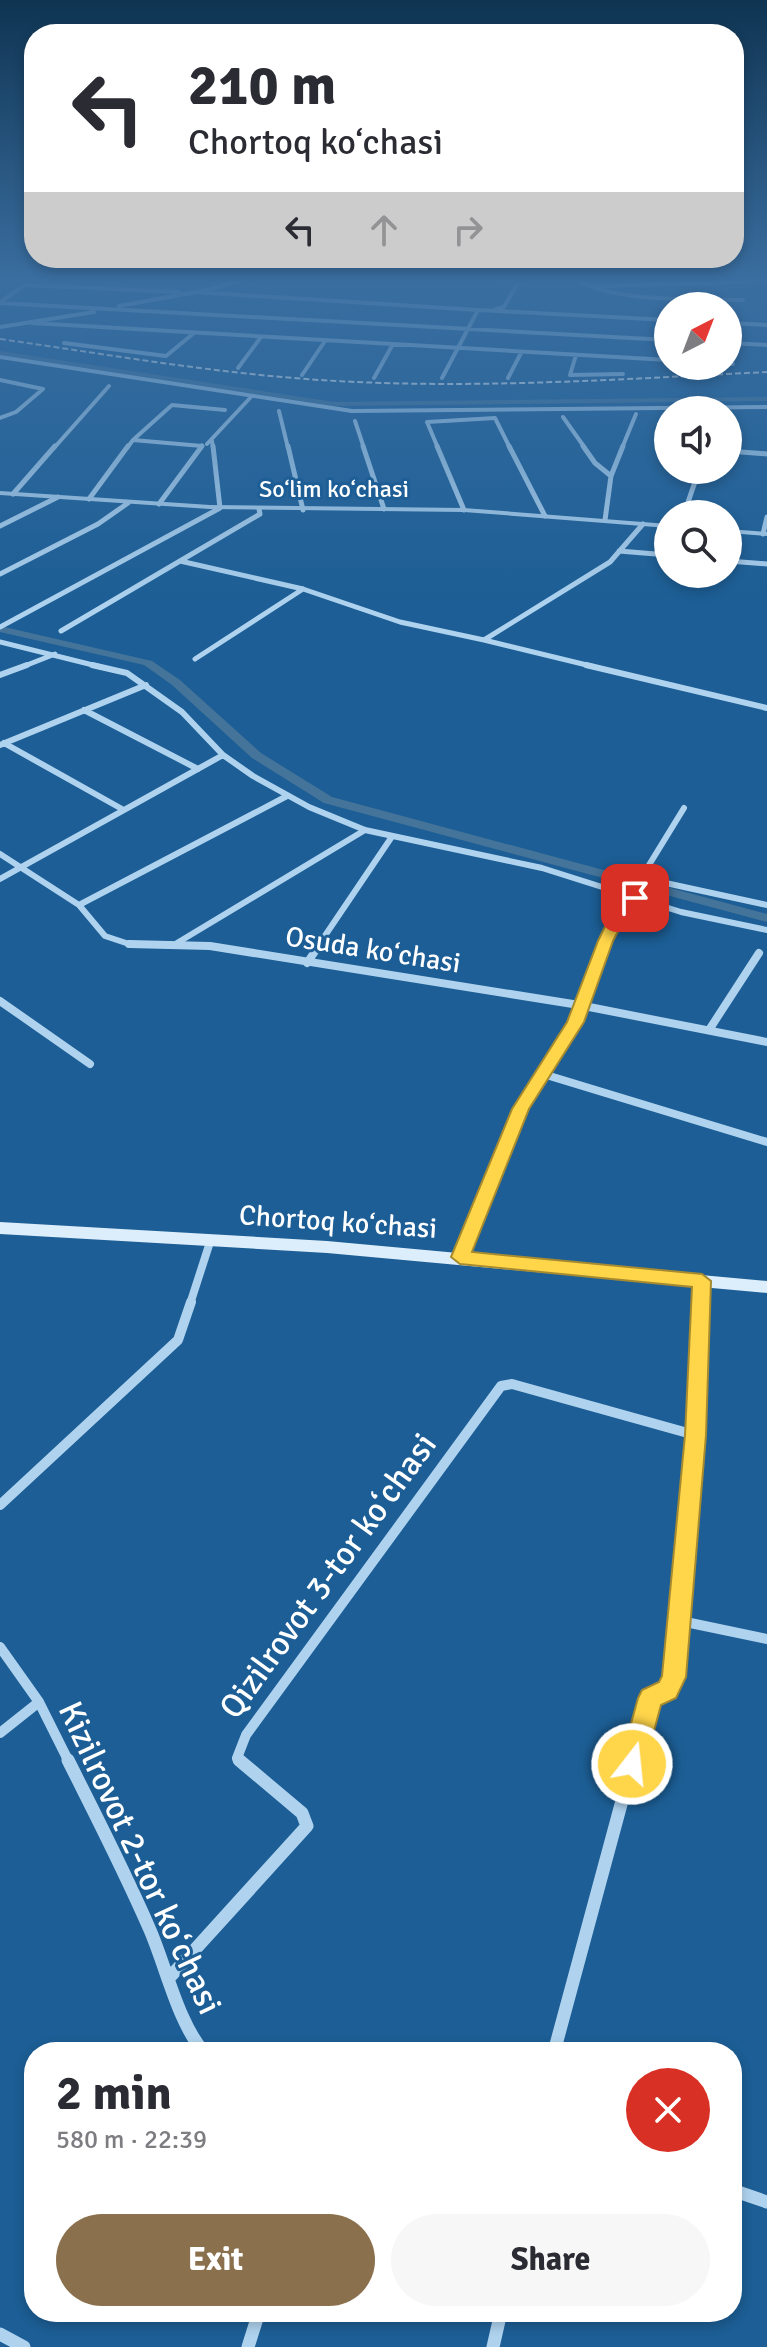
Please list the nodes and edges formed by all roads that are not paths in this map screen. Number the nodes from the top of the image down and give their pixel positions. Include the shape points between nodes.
1 (109, 386) dead end
2 (31, 387) edge
3 (185, 387) edge
4 (251, 397) junction
5 (767, 407) edge
6 (225, 410) dead end
7 (279, 411) dead end
8 (636, 414) dead end
9 (563, 417) dead end
10 (0, 418) edge
11 (355, 421) dead end
12 (133, 440) junction
13 (212, 441) junction
14 (202, 446) junction
15 (742, 452) edge
16 (767, 454) edge
17 (611, 476) junction
18 (0, 493) edge
19 (13, 494) junction
20 (58, 497) junction
21 (89, 499) junction
22 (128, 503) junction
23 (159, 504) junction
24 (220, 508) junction
25 (259, 509) junction
26 (384, 509) junction
27 (303, 510) junction
28 (464, 510) junction
29 (545, 516) junction
30 (767, 517) edge
31 (605, 520) junction
32 (643, 524) junction
33 (654, 525) edge
34 (0, 526) edge
35 (742, 532) edge
36 (765, 534) edge
37 (619, 551) junction
38 (654, 554) edge
39 (180, 561) junction
40 (742, 562) edge
41 (767, 564) edge
42 (0, 574) edge
43 (303, 589) junction
44 (2, 626) edge
45 (61, 631) dead end
46 (484, 640) junction
47 (0, 642) edge
48 (56, 654) junction
49 (195, 659) dead end
50 (0, 675) edge
51 (146, 685) junction
52 (767, 708) edge
53 (84, 710) junction
54 (2, 744) edge
55 (223, 755) junction
56 (198, 769) junction
57 (287, 796) junction
58 (684, 808) dead end
59 (122, 809) junction
60 (365, 830) junction
61 (391, 838) junction
62 (0, 854) edge
63 (21, 867) junction
64 (0, 879) edge
65 (767, 891) edge
66 (635, 898) junction
67 (764, 904) edge
68 (79, 905) junction
69 (767, 930) edge
70 (173, 946) junction
71 (759, 953) dead end
72 (307, 963) junction
73 (0, 1001) edge
74 (579, 1005) junction
75 (709, 1030) junction
76 (767, 1042) edge
77 (90, 1064) dead end
78 (543, 1074) junction
79 (767, 1142) edge
80 (0, 1228) edge
81 (211, 1239) junction
82 (460, 1257) junction
83 (702, 1281) junction
84 (767, 1287) edge
85 (695, 1435) junction
86 (0, 1505) edge
87 (676, 1620) junction
88 (767, 1639) edge
89 (0, 1647) edge
90 (39, 1702) junction
91 (0, 1733) edge
92 (170, 1977) junction
93 (195, 2042) edge
94 (557, 2042) edge
95 (742, 2193) edge
96 (767, 2202) edge
97 (256, 2322) edge
98 (499, 2322) edge
99 (0, 2334) edge
100 (24, 2347) edge
101 (248, 2347) edge
102 (493, 2347) edge

1 - 19 street
2 - 10 street via 43,389
3 - 4 street
4 - 5 street via 335,410 401,413
4 - 13 street
6 - 12 street via 172,405
7 - 27 street
8 - 17 street
9 - 17 street via 595,463
11 - 26 street
12 - 14 street
12 - 21 street
13 - 14 street
13 - 24 street
14 - 23 street
15 - 16 street
17 - 31 street
18 - 19 street, Soʻlim koʻchasi
19 - 20 street, Soʻlim koʻchasi
20 - 21 street, Soʻlim koʻchasi
20 - 34 street
21 - 22 street, Soʻlim koʻchasi
22 - 23 street, Soʻlim koʻchasi
22 - 42 street
23 - 24 street, Soʻlim koʻchasi
24 - 25 street, Soʻlim koʻchasi
24 - 44 street
25 - 27 street, Soʻlim koʻchasi
25 - 39 street via 260,514 240,529
26 - 27 street, Soʻlim koʻchasi
26 - 28 street, Soʻlim koʻchasi
28 - 29 street, Soʻlim koʻchasi
28 - 29 street via 426,423 495,418
29 - 31 street, Soʻlim koʻchasi
30 - 36 street
31 - 32 street, Soʻlim koʻchasi
32 - 33 street, Soʻlim koʻchasi
32 - 37 street
35 - 36 street
37 - 38 street
37 - 46 street via 589,576
39 - 43 street
39 - 45 street
40 - 41 street
43 - 46 street via 400,622
43 - 49 street
46 - 52 street
47 - 48 street
48 - 50 street
48 - 51 street via 116,668
51 - 53 street
51 - 55 street via 182,712
53 - 54 street
53 - 56 street
54 - 59 street
55 - 56 street
55 - 57 street
56 - 59 street
57 - 60 street
57 - 68 street
58 - 67 street via 649,865 649,875
59 - 63 street
60 - 61 street
60 - 70 street
61 - 66 street via 542,868
61 - 72 street
62 - 63 street, Osuda koʻchasi
63 - 64 street
63 - 68 street, Osuda koʻchasi
65 - 67 street
66 - 69 street
66 - 74 street via 618,916
68 - 70 street, Osuda koʻchasi via 93,926 117,941
70 - 72 street, Osuda koʻchasi via 210,946
71 - 75 street
72 - 74 street, Osuda koʻchasi
73 - 77 street
74 - 75 street, Osuda koʻchasi
74 - 78 street via 575,1022
75 - 76 street, Osuda koʻchasi
78 - 79 street
78 - 82 street via 521,1109
80 - 81 main road, Chortoq koʻchasi
81 - 82 main road, Chortoq koʻchasi
81 - 86 street via 178,1340
82 - 83 main road, Chortoq koʻchasi
83 - 84 main road, Chortoq koʻchasi
83 - 85 street
85 - 87 street
85 - 92 street, Qizilrovot 3-tor koʻchasi via 512,1384 501,1386 246,1735 237,1758 302,1813 307,1826
87 - 88 street
87 - 94 street via 674,1677 667,1690 650,1698
89 - 90 street, Kizilrovot 2-tor koʻchasi
90 - 91 street
90 - 92 street, Kizilrovot 2-tor koʻchasi
92 - 93 street, Kizilrovot 2-tor koʻchasi
95 - 96 street
97 - 101 street
98 - 102 street
99 - 100 street

